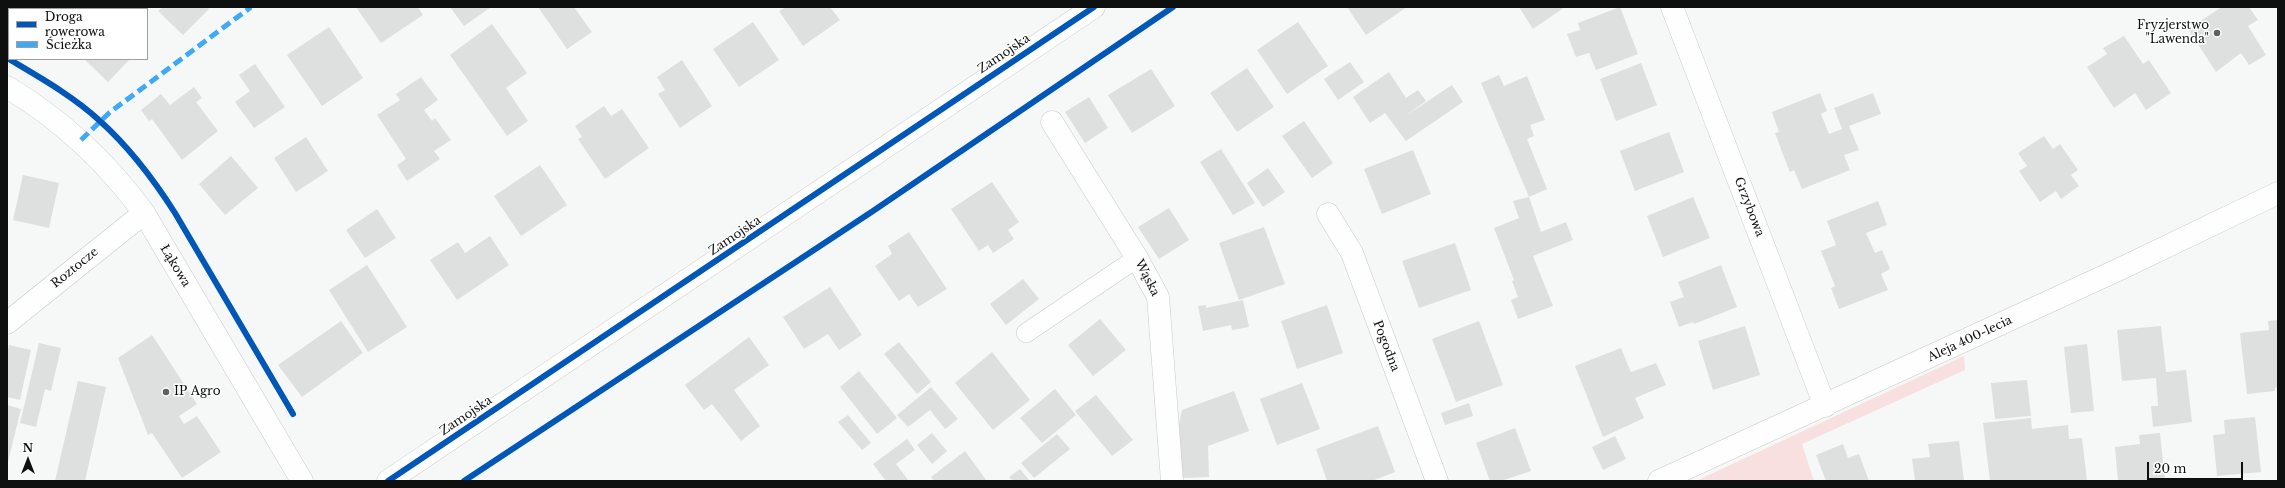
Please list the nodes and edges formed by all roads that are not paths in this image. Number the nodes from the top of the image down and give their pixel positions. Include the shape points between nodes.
1 (1094, 7) edge
2 (1672, 7) edge
3 (7, 87) edge
4 (1052, 122) dead end
5 (2278, 193) edge
6 (144, 213) junction
7 (1328, 214) dead end
8 (1137, 258) junction
9 (7, 323) edge
10 (1026, 333) dead end
11 (1825, 406) junction
12 (302, 481) edge
13 (388, 481) edge
14 (1172, 481) edge
15 (1437, 481) edge
16 (1659, 481) edge

1 - 13 street, Zamojska
2 - 11 street, Grzybowa
3 - 6 street, Łąkowa via 55,118 81,140 128,191
4 - 8 street, Wąska
5 - 11 street, Aleja 400-lecia
6 - 9 street, Roztocze
6 - 12 street, Łąkowa
7 - 15 street, Pogodna via 1352,253
8 - 10 lane
8 - 14 street, Wąska via 1158,297
11 - 16 street, Aleja 400-lecia

